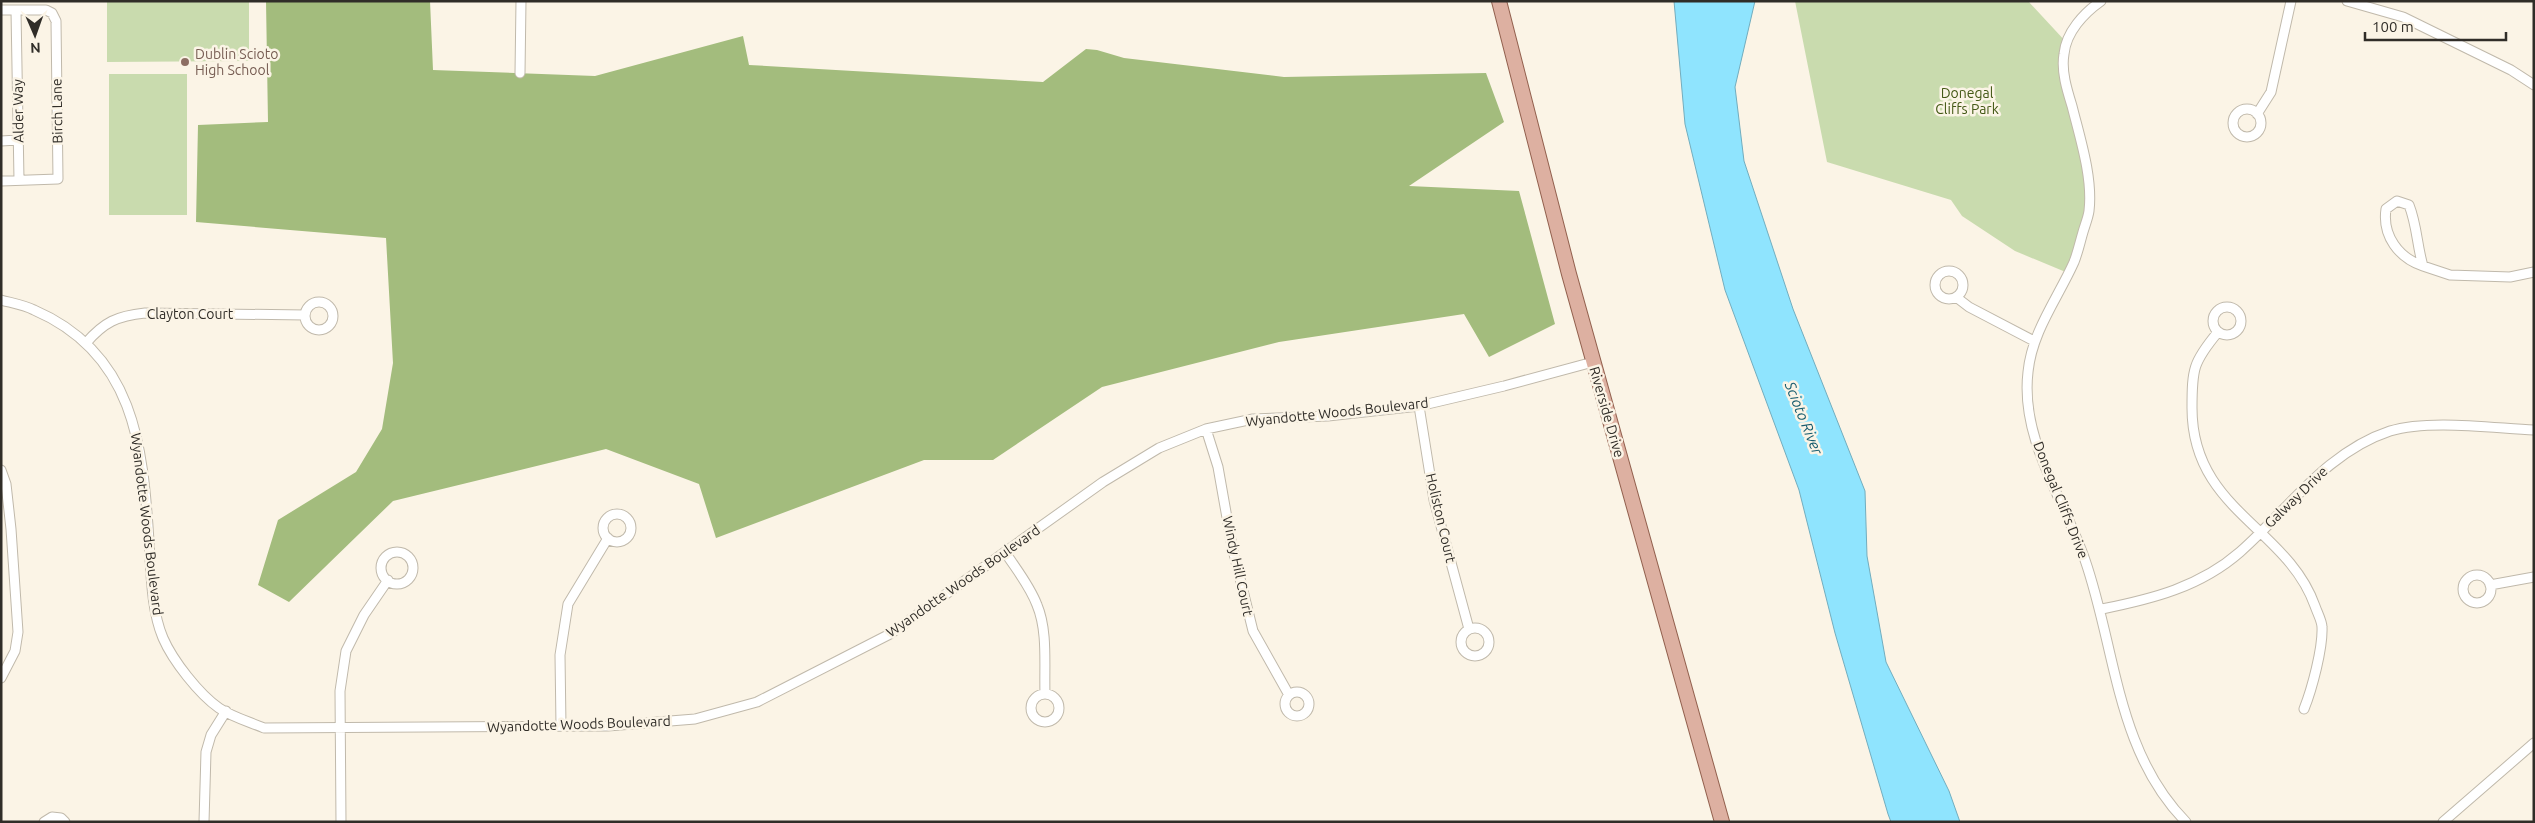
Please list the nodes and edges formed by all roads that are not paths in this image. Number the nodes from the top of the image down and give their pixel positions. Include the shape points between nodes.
1 (521, 1) edge
2 (1499, 1) edge
3 (2101, 1) edge
4 (2291, 1) edge
5 (2346, 1) edge
6 (1, 10) edge
7 (16, 11) junction
8 (520, 73) dead end
9 (2534, 85) edge
10 (2257, 114) dead end
11 (1, 140) edge
12 (18, 140) junction
13 (19, 180) junction
14 (1, 181) edge
15 (2423, 266) junction
16 (2534, 272) edge
17 (1956, 297) dead end
18 (1, 300) edge
19 (305, 315) dead end
20 (2218, 332) dead end
21 (2034, 341) junction
22 (86, 343) junction
23 (1593, 362) junction
24 (1419, 406) junction
25 (1206, 429) junction
26 (2534, 430) edge
27 (1, 470) edge
28 (2259, 533) junction
29 (608, 538) dead end
30 (1004, 552) junction
31 (2534, 577) edge
32 (388, 580) dead end
33 (2490, 585) dead end
34 (2102, 609) junction
35 (1469, 629) dead end
36 (1, 678) edge
37 (1045, 694) dead end
38 (1289, 695) dead end
39 (2304, 709) dead end
40 (226, 711) junction
41 (561, 726) junction
42 (341, 728) junction
43 (2534, 743) edge
44 (44, 822) edge
45 (65, 822) edge
46 (204, 822) edge
47 (341, 822) edge
48 (1722, 822) edge
49 (2186, 822) edge
50 (2443, 822) edge

1 - 8 street
2 - 23 main road, Riverside Drive
3 - 21 street, Donegal Cliffs Drive via 2078,22 2064,52 2065,82 2086,160 2089,211 2075,260
4 - 10 street via 2271,92
5 - 9 street via 2403,17 2511,70
6 - 7 street
7 - 12 street, Alder Way
7 - 13 street, Birch Lane via 46,10 52,12 56,21 58,180
11 - 12 street
12 - 13 street, Alder Way
13 - 14 street
15 - 15 street via 2412,263 2396,250 2387,231 2385,216 2390,204 2397,201 2409,205
15 - 16 street via 2450,275 2510,277
17 - 21 street
18 - 22 street, Wyandotte Woods Boulevard via 34,310
19 - 22 street, Clayton Court via 146,313 120,316 96,331
20 - 28 street via 2202,351 2194,368 2192,421 2198,452 2212,480
21 - 34 street, Donegal Cliffs Drive via 2027,373 2033,429
22 - 40 street, Wyandotte Woods Boulevard via 114,376 137,431 148,522 152,592 163,638 190,680
23 - 24 street, Wyandotte Woods Boulevard
23 - 48 main road, Riverside Drive
24 - 25 street, Wyandotte Woods Boulevard via 1328,416 1253,419
24 - 35 street, Holiston Court via 1434,500
25 - 30 street, Wyandotte Woods Boulevard via 1143,457
25 - 38 street, Windy Hill Court via 1218,468 1232,546 1253,632
26 - 28 street, Galway Drive via 2433,425 2390,431 2352,449 2319,473
27 - 36 street via 6,484 11,529 18,632 15,651
28 - 34 street, Galway Drive via 2240,552 2198,582 2154,599
28 - 39 street via 2298,571 2312,597 2322,627 2313,687
29 - 41 street via 568,604 560,655
30 - 37 street via 1038,606 1043,633
30 - 41 street, Wyandotte Woods Boulevard via 890,634 756,702 695,719
31 - 33 street
32 - 42 street via 364,615 346,651 340,691
34 - 49 street, Donegal Cliffs Drive via 2117,688 2134,738 2154,779
40 - 42 street, Wyandotte Woods Boulevard via 264,728
40 - 46 street via 211,735 206,752
41 - 42 street, Wyandotte Woods Boulevard
42 - 47 street
43 - 50 street
44 - 45 street via 56,817

